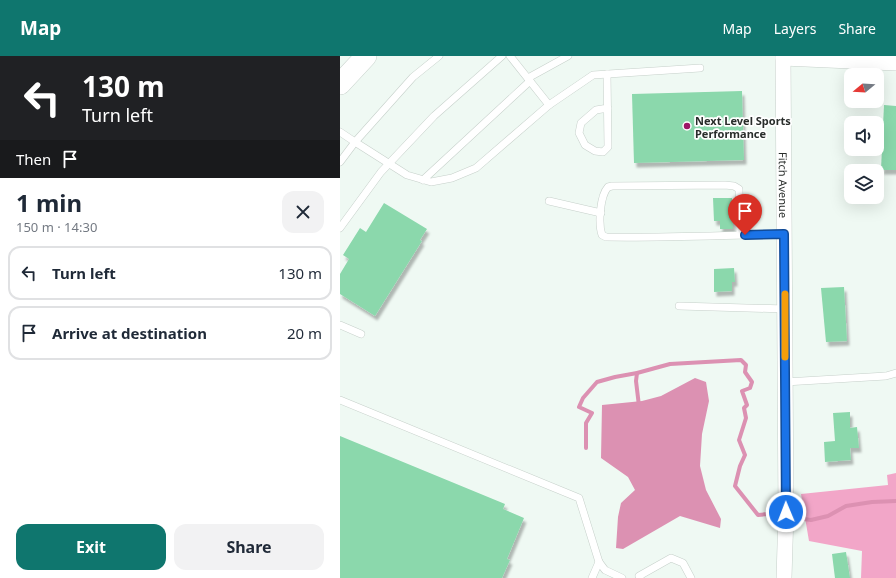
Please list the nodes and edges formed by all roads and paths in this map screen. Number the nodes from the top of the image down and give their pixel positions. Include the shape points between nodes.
1 (366, 56) edge
2 (439, 56) edge
3 (502, 56) edge
4 (510, 56) edge
5 (568, 56) edge
6 (783, 57) edge
7 (896, 62) edge
8 (700, 68) dead end
9 (607, 74) junction
10 (529, 80) junction
11 (340, 84) edge
12 (549, 105) junction
13 (608, 108) junction
14 (340, 132) edge
15 (355, 142) junction
16 (340, 162) edge
17 (389, 164) junction
18 (423, 180) junction
19 (549, 202) dead end
20 (601, 214) junction
21 (340, 228) edge
22 (784, 234) junction
23 (740, 235) junction
24 (678, 306) dead end
25 (785, 309) junction
26 (340, 324) edge
27 (361, 334) dead end
28 (896, 373) edge
29 (785, 382) junction
30 (340, 400) edge
31 (599, 562) junction
32 (638, 577) edge
33 (592, 578) edge
34 (622, 578) edge
35 (691, 578) edge
36 (784, 578) edge

1 - 11 main road
2 - 15 lane via 413,77
3 - 17 lane via 434,116
4 - 10 lane
5 - 10 lane
6 - 7 street
6 - 22 street, Fitch Avenue
8 - 9 lane
9 - 12 lane via 593,75
9 - 13 lane
10 - 12 lane
10 - 18 lane
12 - 18 lane via 476,168 452,178 431,182
13 - 13 lane via 596,110 581,123 579,133 585,145 595,151 603,152 608,148
14 - 15 lane
15 - 16 lane
15 - 17 lane
17 - 18 lane via 407,175
17 - 21 lane
19 - 20 lane
20 - 23 lane via 600,229 606,237
20 - 23 lane via 604,192 608,187 734,186 739,189
22 - 23 lane
22 - 25 street, Fitch Avenue
24 - 25 lane
25 - 29 street, Fitch Avenue
26 - 27 lane
28 - 29 lane via 886,376
29 - 36 street, Fitch Avenue
30 - 31 lane via 579,498
31 - 33 lane
31 - 34 lane via 605,570
32 - 35 lane via 671,558 683,563

